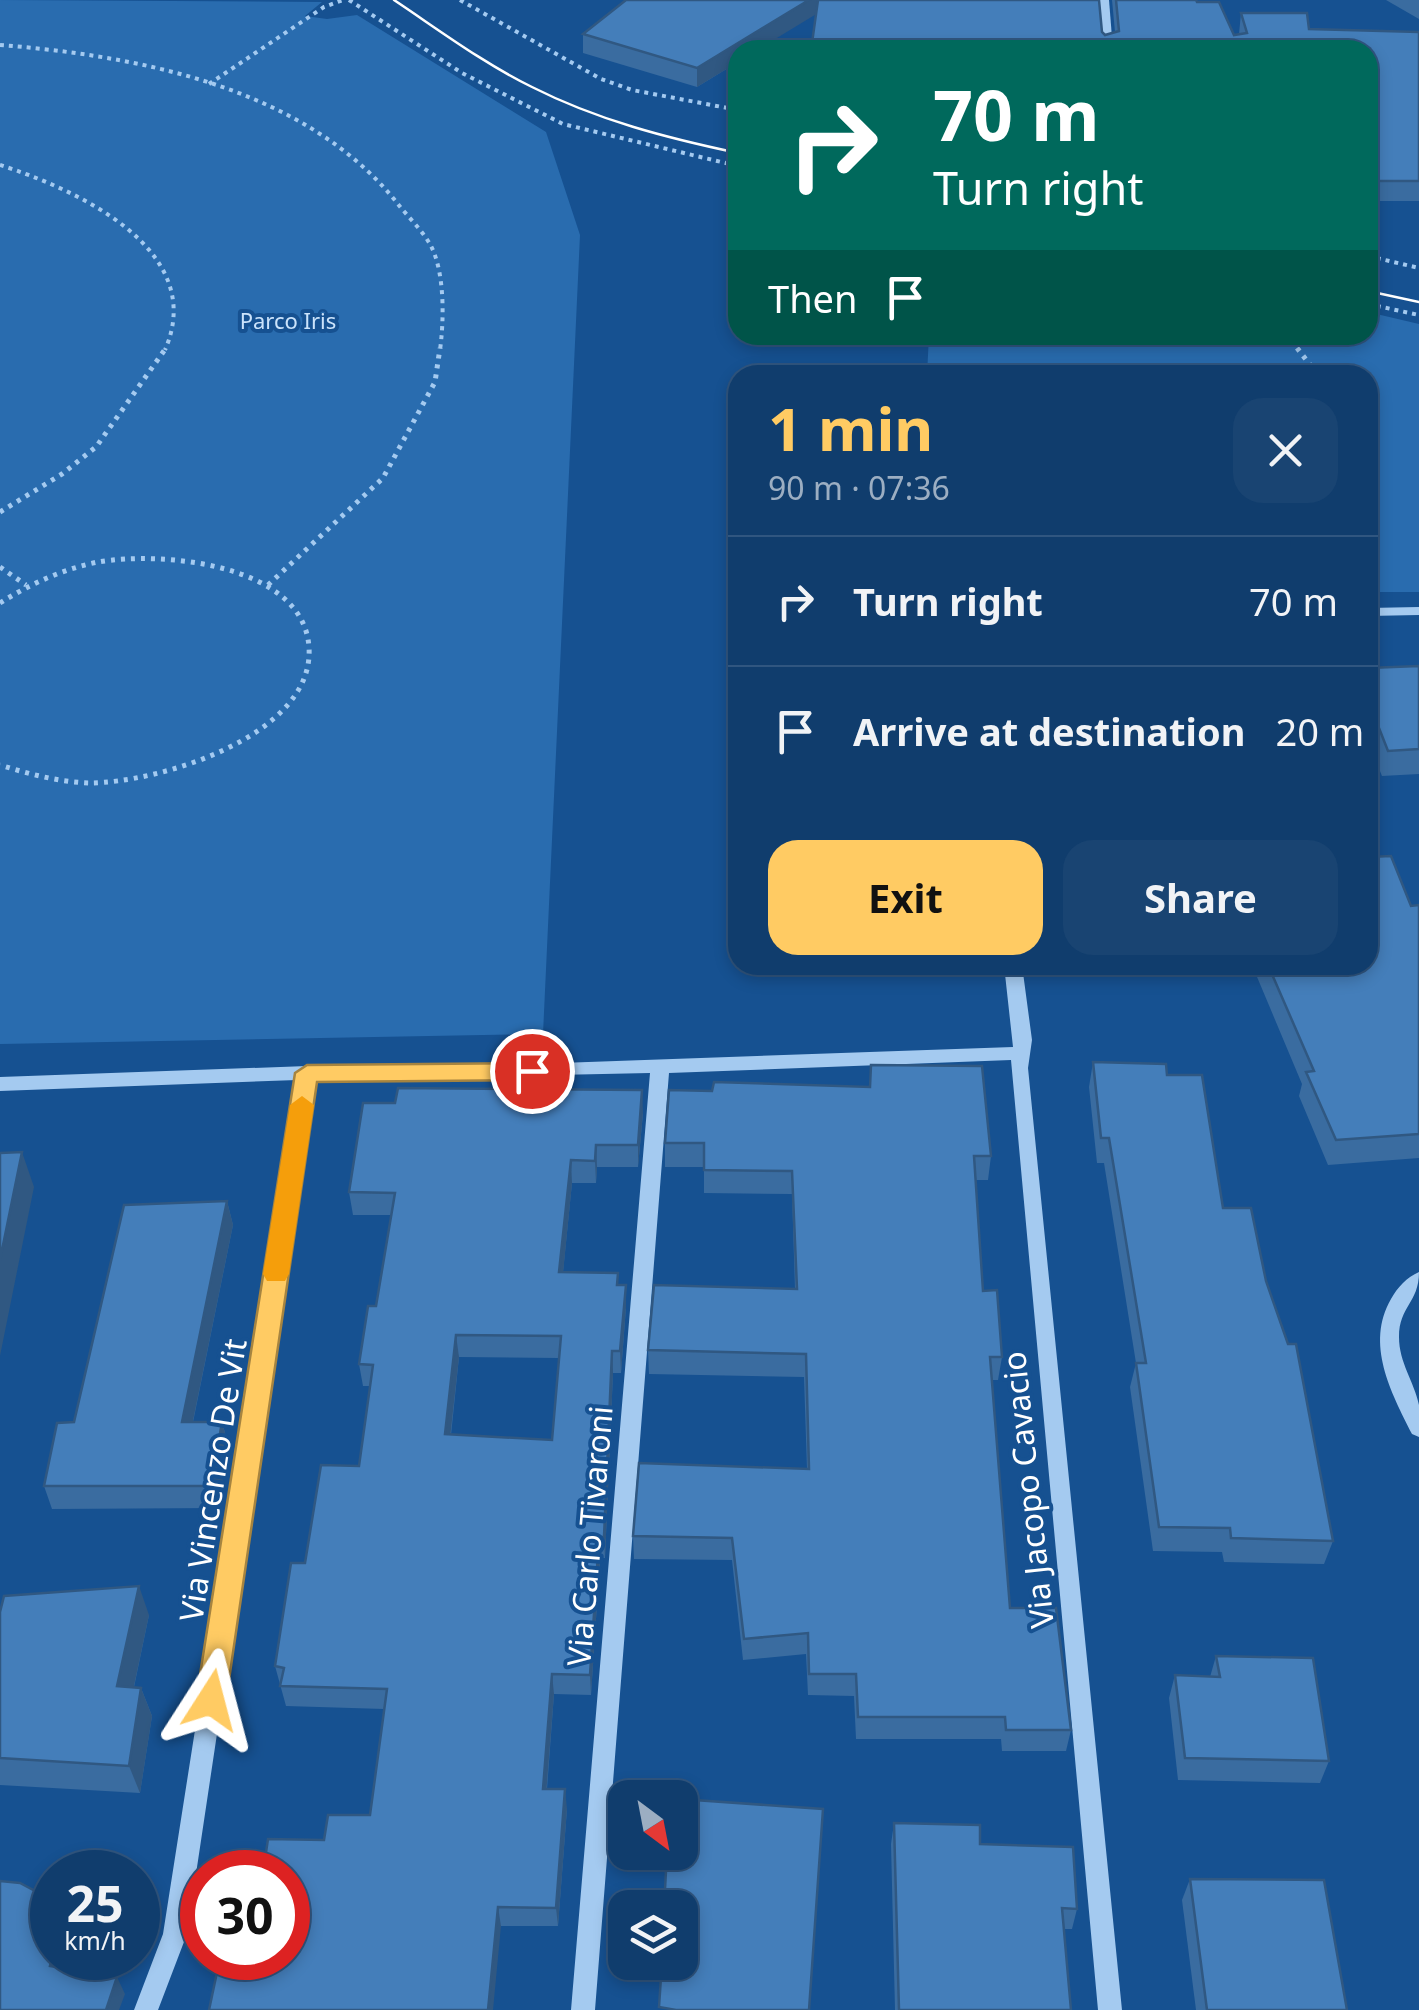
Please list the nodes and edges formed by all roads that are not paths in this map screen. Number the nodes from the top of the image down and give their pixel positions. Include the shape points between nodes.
1 (1104, 0) edge
2 (1107, 40) edge
3 (1419, 611) edge
4 (1378, 612) edge
5 (1013, 975) edge
6 (1020, 1053) junction
7 (660, 1066) junction
8 (307, 1073) junction
9 (0, 1084) edge
10 (1419, 1280) edge
11 (1419, 1428) edge
12 (146, 2010) edge
13 (583, 2010) edge
14 (1110, 2010) edge

1 - 2 street
3 - 4 street
5 - 6 street, Via Jacopo Cavacio
6 - 7 street
6 - 14 street, Via Jacopo Cavacio
7 - 8 street
7 - 13 street, Via Carlo Tivaroni
8 - 9 street
8 - 12 street, Via Vincenzo De Vit via 175,1934
10 - 11 street via 1398,1296 1388,1337

